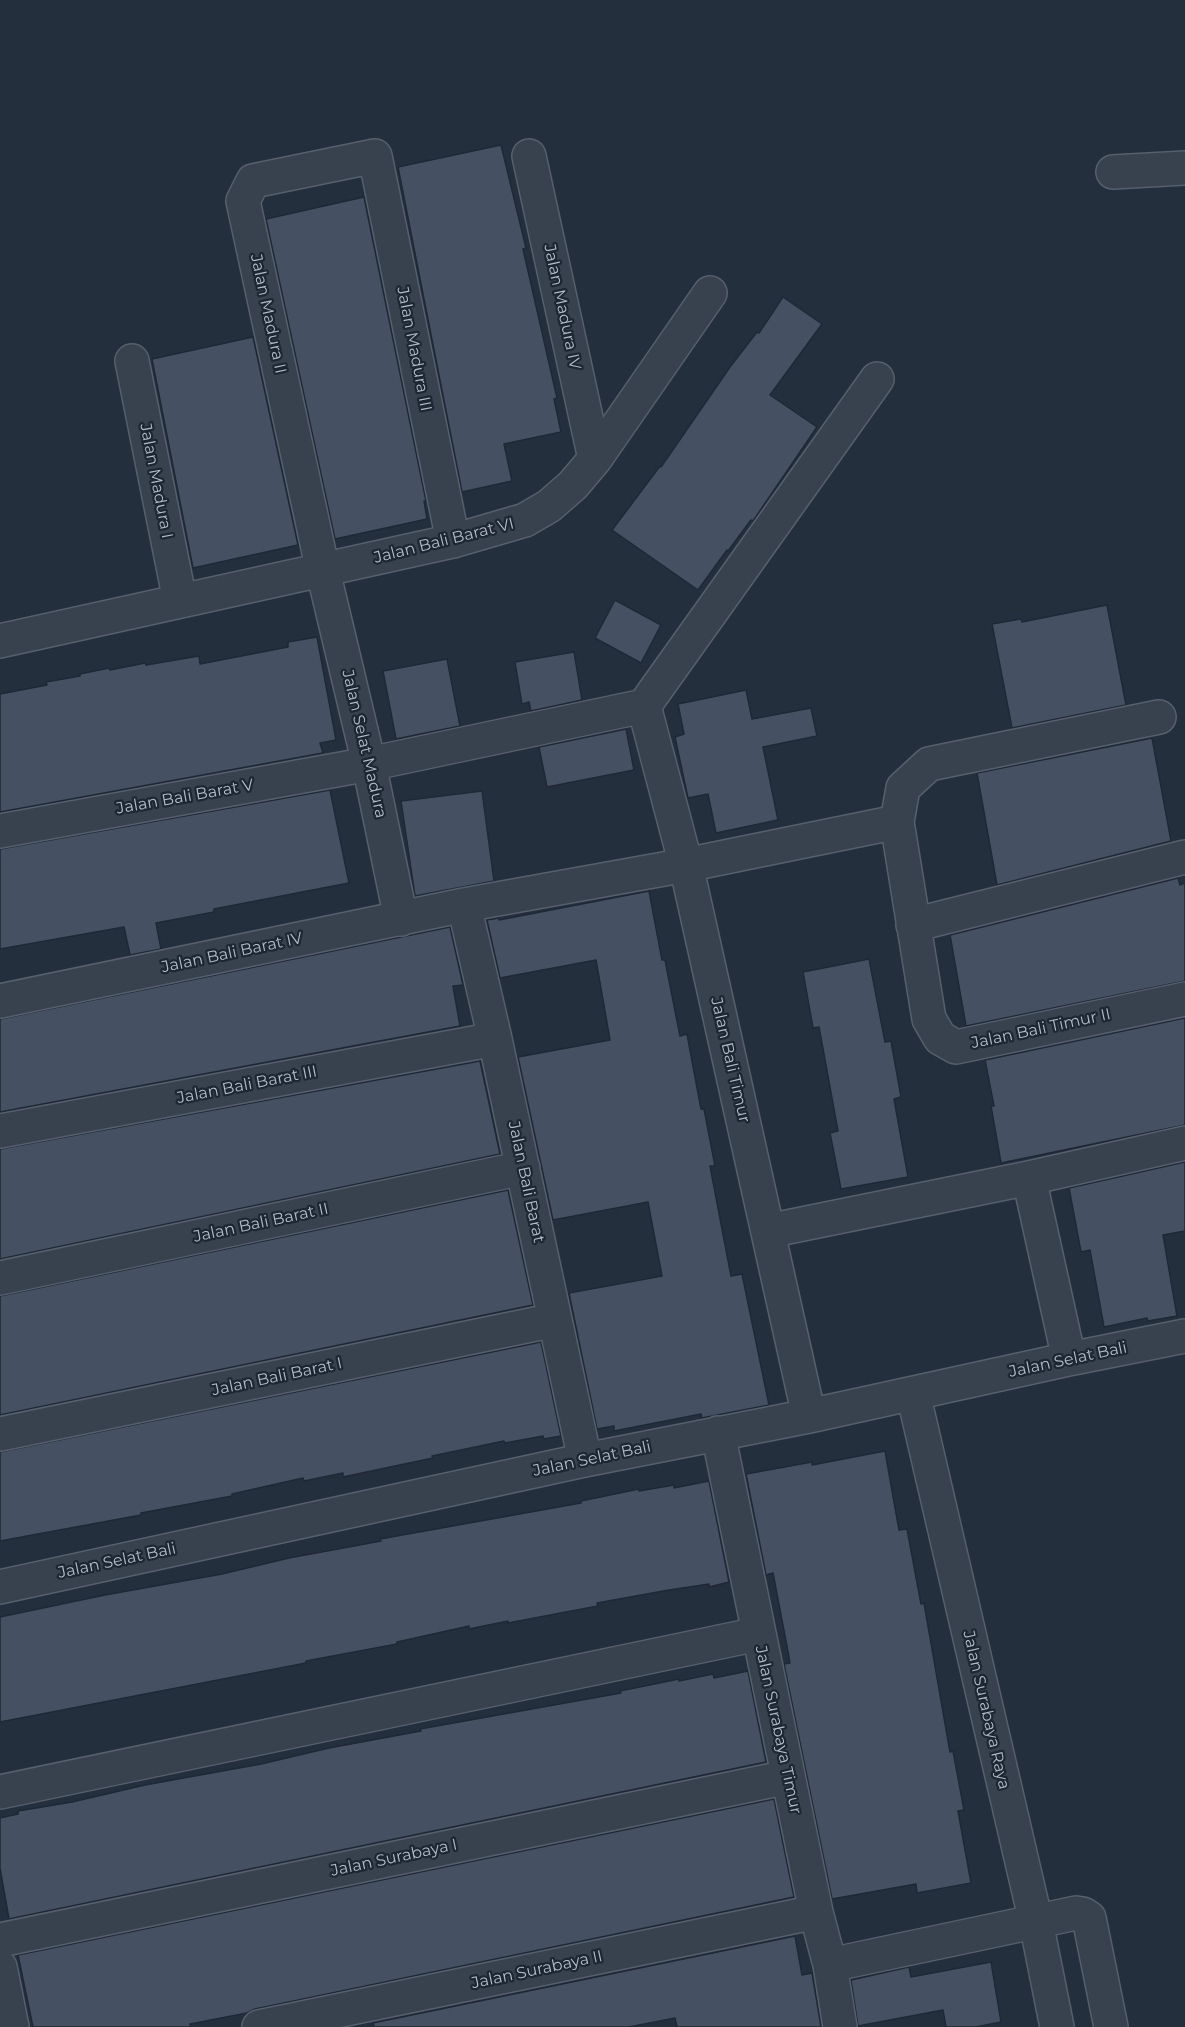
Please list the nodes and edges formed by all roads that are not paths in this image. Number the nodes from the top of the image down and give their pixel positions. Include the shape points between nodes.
1 (375, 156) joint
2 (529, 156) dead end
3 (1185, 168) edge
4 (1113, 172) dead end
5 (710, 293) dead end
6 (132, 361) dead end
7 (877, 379) dead end
8 (595, 459) junction
9 (453, 541) junction
10 (323, 571) junction
11 (180, 601) junction
12 (0, 641) edge
13 (644, 706) junction
14 (1159, 717) dead end
15 (369, 764) junction
16 (897, 822) junction
17 (0, 831) edge
18 (1185, 857) edge
19 (686, 865) junction
20 (464, 905) junction
21 (401, 919) junction
22 (913, 925) junction
23 (1185, 999) edge
24 (0, 1000) edge
25 (495, 1039) junction
26 (0, 1131) edge
27 (1185, 1143) edge
28 (523, 1168) junction
29 (1029, 1178) junction
30 (768, 1231) junction
31 (0, 1278) edge
32 (555, 1320) junction
33 (1185, 1336) edge
34 (1069, 1359) junction
35 (913, 1393) junction
36 (808, 1416) junction
37 (718, 1433) junction
38 (0, 1434) edge
39 (585, 1460) junction
40 (0, 1587) edge
41 (758, 1634) junction
42 (788, 1777) junction
43 (0, 1792) edge
44 (816, 1912) junction
45 (1036, 1922) junction
46 (0, 1940) edge
47 (830, 1965) junction
48 (0, 1967) edge
49 (12, 2027) edge
50 (259, 2027) edge
51 (840, 2027) edge
52 (1057, 2027) edge
53 (1111, 2027) edge

1 - 9 street, Jalan Madura III
1 - 10 street, Jalan Madura II via 253,181 243,201
2 - 8 street, Jalan Madura IV
3 - 4 street
5 - 8 street, Jalan Bali Barat VI
6 - 11 street, Jalan Madura I
7 - 13 street
8 - 9 street, Jalan Bali Barat VI via 549,506 525,520
9 - 10 street, Jalan Bali Barat VI
10 - 11 street, Jalan Bali Barat VI
10 - 15 street, Jalan Selat Madura
11 - 12 street, Jalan Bali Barat VI
13 - 15 street, Jalan Bali Barat V
13 - 19 street, Jalan Bali Timur
14 - 16 street, Jalan Bali Timur II via 929,764 903,788
15 - 17 street, Jalan Bali Barat V
15 - 21 street, Jalan Selat Madura
16 - 19 street, Jalan Bali Barat IV
16 - 22 street, Jalan Bali Timur II
18 - 22 street
19 - 20 street, Jalan Bali Barat IV
19 - 30 street, Jalan Bali Timur
20 - 21 street, Jalan Bali Barat IV
20 - 25 street, Jalan Bali Barat
21 - 24 street, Jalan Bali Barat IV
22 - 23 street, Jalan Bali Timur II via 929,1020 940,1038 956,1047
25 - 26 street, Jalan Bali Barat III
25 - 28 street, Jalan Bali Barat
27 - 29 street
28 - 31 street, Jalan Bali Barat II
28 - 32 street, Jalan Bali Barat
29 - 30 street
29 - 34 street
30 - 36 street, Jalan Bali Timur
32 - 38 street, Jalan Bali Barat I
32 - 39 street, Jalan Bali Barat
33 - 34 street, Jalan Selat Bali
34 - 35 street, Jalan Selat Bali
35 - 36 street, Jalan Selat Bali
35 - 45 street, Jalan Surabaya Raya
36 - 37 street, Jalan Selat Bali
37 - 39 street, Jalan Selat Bali
37 - 41 street, Jalan Surabaya Timur
39 - 40 street, Jalan Selat Bali
41 - 42 street, Jalan Surabaya Timur
41 - 43 street
42 - 44 street, Jalan Surabaya Timur
42 - 46 street, Jalan Surabaya I
44 - 47 street, Jalan Surabaya Timur
44 - 50 street, Jalan Surabaya II
45 - 47 street
45 - 52 street, Jalan Surabaya Raya
45 - 53 street via 1076,1913 1089,1918
47 - 51 street, Jalan Surabaya Timur
48 - 49 street

